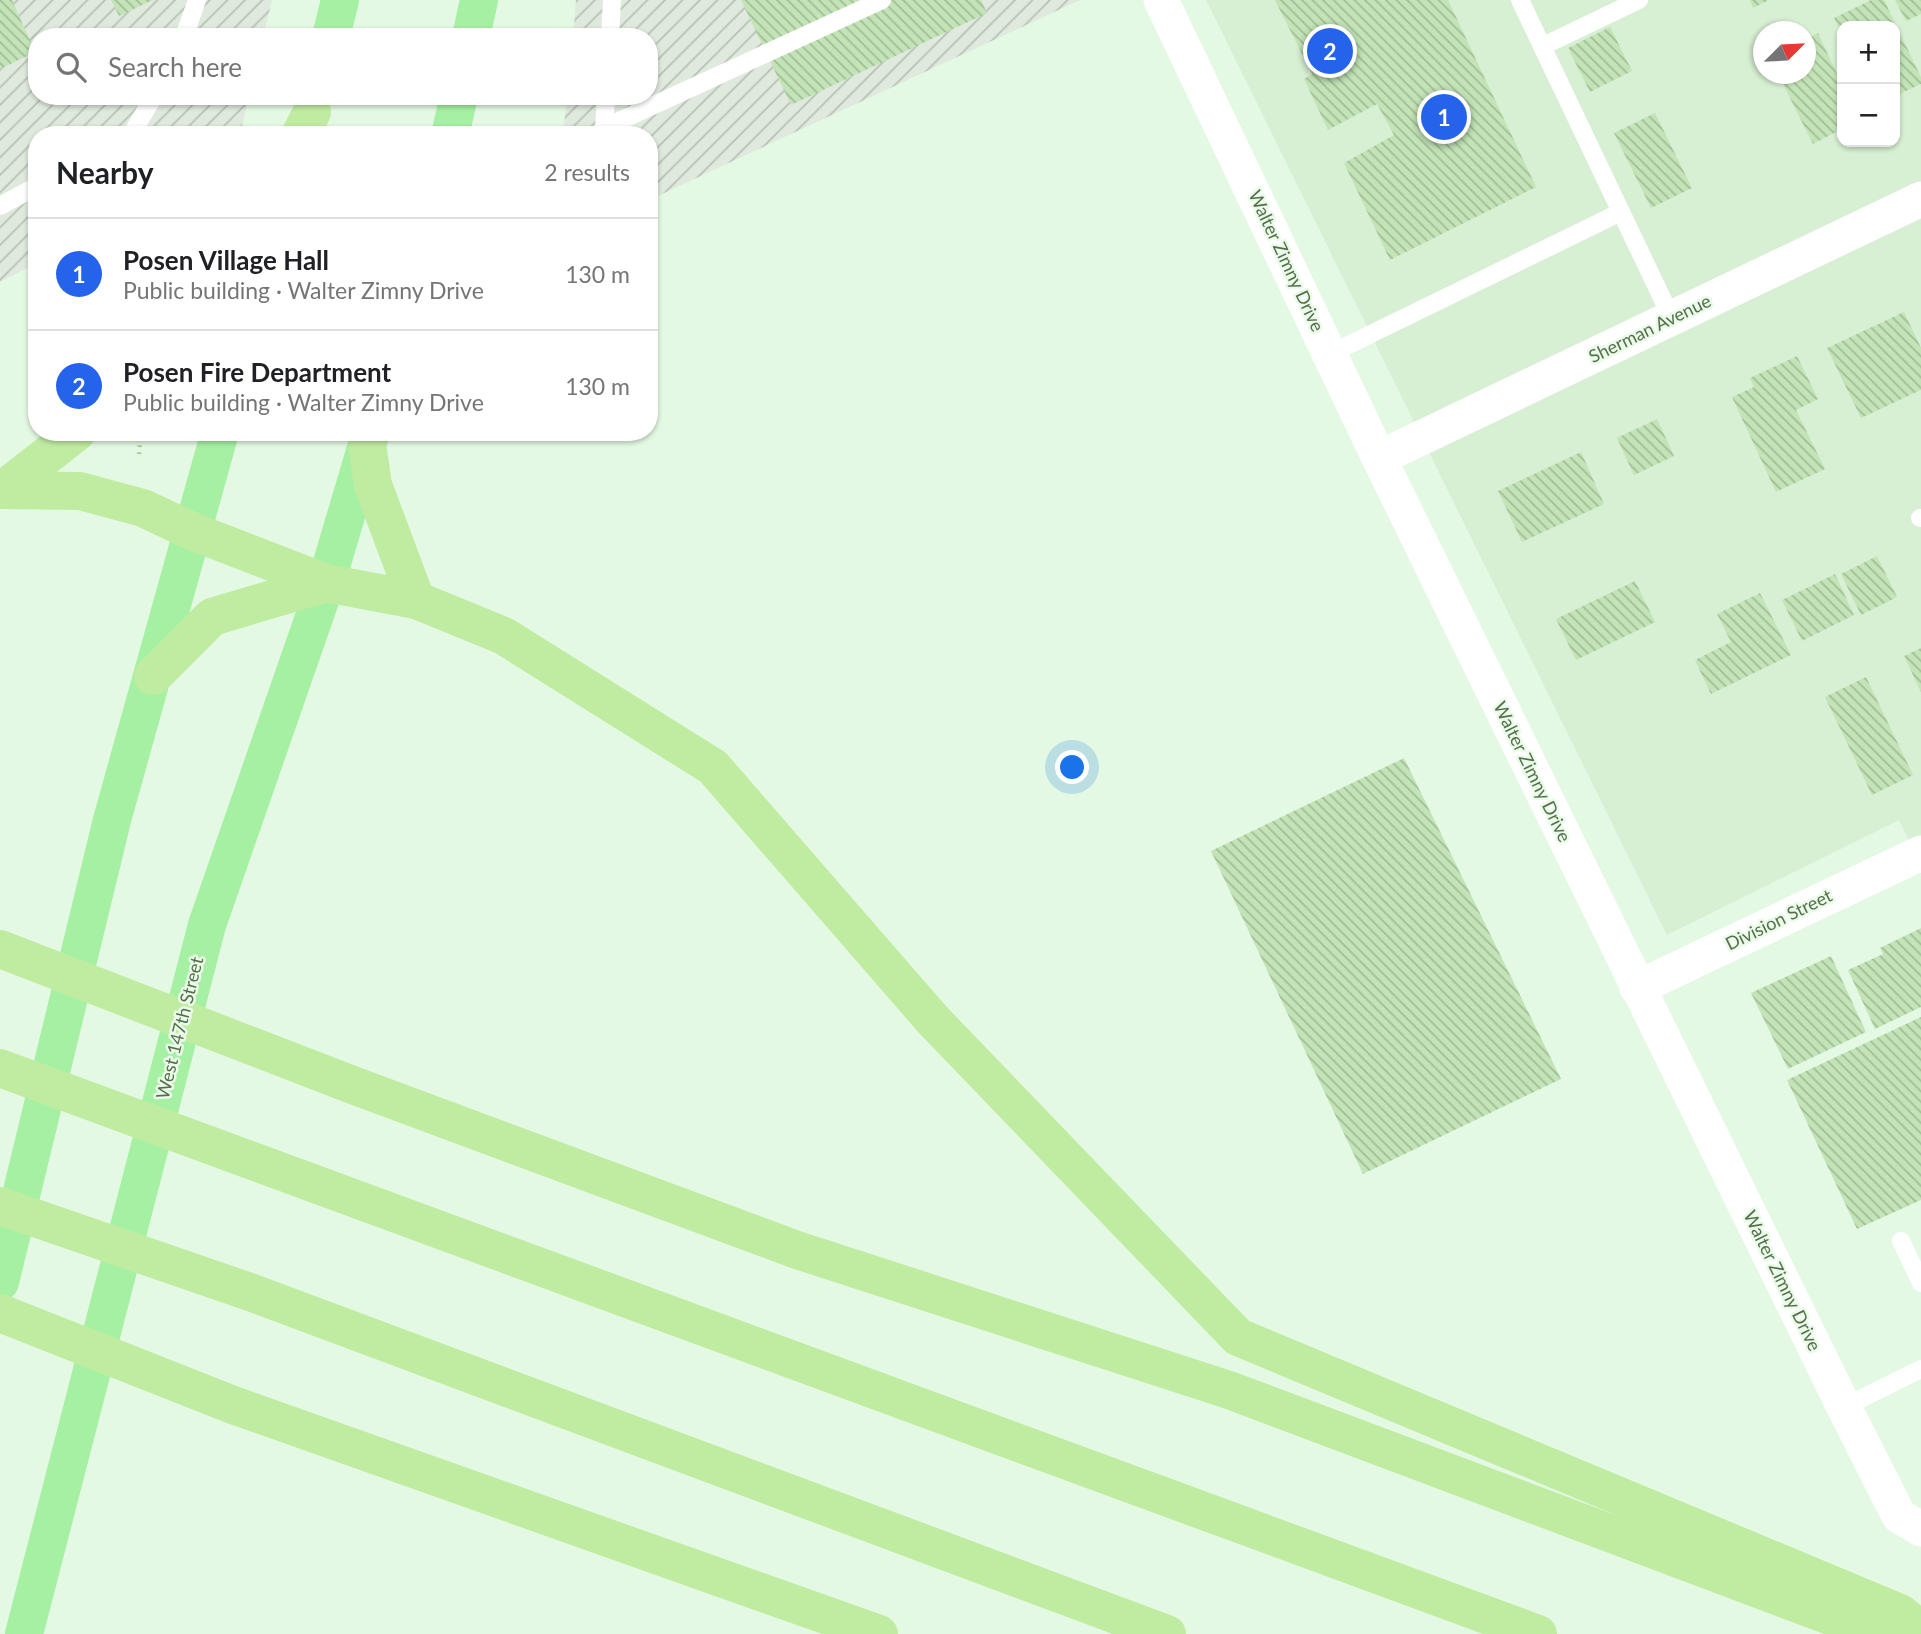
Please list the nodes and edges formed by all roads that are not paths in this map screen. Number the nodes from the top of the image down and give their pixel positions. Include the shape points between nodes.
1 (197, 0) edge
2 (340, 0) edge
3 (479, 0) edge
4 (612, 0) edge
5 (882, 0) edge
6 (1161, 0) edge
7 (1520, 0) edge
8 (1639, 0) edge
9 (187, 28) edge
10 (333, 28) edge
11 (473, 28) edge
12 (610, 28) edge
13 (1542, 46) junction
14 (658, 103) edge
15 (149, 105) edge
16 (456, 105) edge
17 (605, 105) edge
18 (654, 105) edge
19 (136, 126) edge
20 (452, 126) edge
21 (604, 126) edge
22 (608, 126) edge
23 (28, 192) edge
24 (1921, 199) edge
25 (0, 206) edge
26 (1621, 212) junction
27 (1672, 319) junction
28 (1330, 354) junction
29 (65, 441) edge
30 (218, 441) edge
31 (368, 441) edge
32 (369, 441) edge
33 (1379, 458) junction
34 (2, 490) edge
35 (194, 532) junction
36 (326, 583) junction
37 (416, 600) junction
38 (153, 676) junction
39 (1921, 853) edge
40 (0, 949) edge
41 (1637, 988) junction
42 (0, 1068) edge
43 (0, 1206) edge
44 (1901, 1241) dead end
45 (0, 1282) edge
46 (1921, 1283) edge
47 (0, 1313) edge
48 (1921, 1369) edge
49 (1844, 1407) junction
50 (1914, 1517) edge
51 (1921, 1630) edge
52 (24, 1634) edge
53 (879, 1634) edge
54 (1167, 1634) edge
55 (1538, 1634) edge
56 (1878, 1634) edge

1 - 9 lane
2 - 10 main road
3 - 11 main road
4 - 12 lane
5 - 14 lane
6 - 28 street, Walter Zimny Drive
7 - 13 lane
8 - 13 lane
13 - 26 lane
15 - 19 lane
16 - 20 main road
17 - 21 lane
18 - 22 lane
23 - 25 lane
24 - 27 street, Sherman Avenue
26 - 27 lane
26 - 28 lane
27 - 33 street, Sherman Avenue
28 - 33 street, Walter Zimny Drive
29 - 34 highway
30 - 35 main road
31 - 36 main road, West 147th Street
32 - 37 highway via 373,485
33 - 41 street, Walter Zimny Drive
34 - 35 highway via 80,492 143,508
35 - 36 highway
35 - 38 main road
36 - 37 highway
36 - 38 highway via 212,617
36 - 52 main road, West 147th Street via 207,925
37 - 51 highway via 505,636 713,767 932,1019 1238,1337 1900,1613
38 - 45 main road via 112,820
39 - 41 street, Division Street
40 - 56 highway via 797,1250 1229,1390
41 - 49 street, Walter Zimny Drive
42 - 55 highway
43 - 54 highway via 250,1292
44 - 46 lane
47 - 53 highway via 233,1405
48 - 49 lane
49 - 50 street, Walter Zimny Drive

